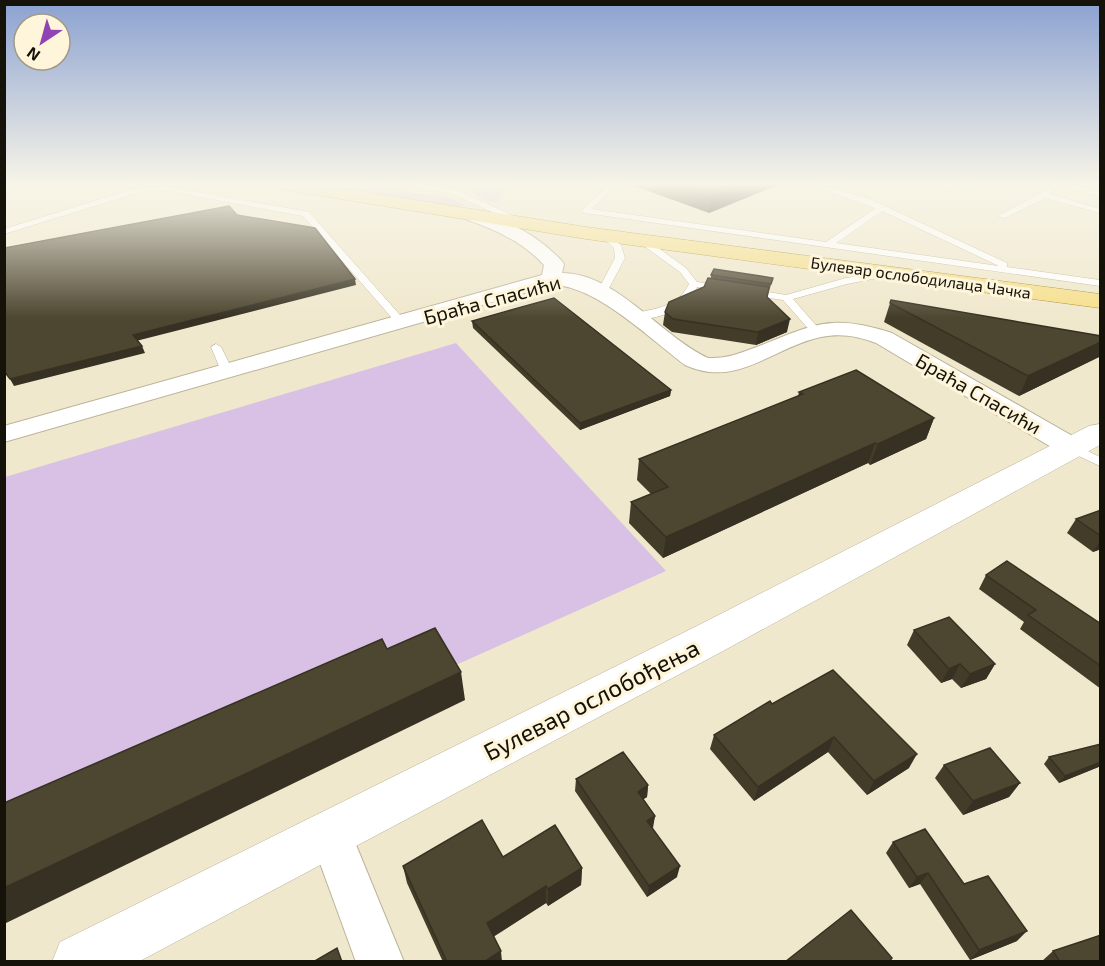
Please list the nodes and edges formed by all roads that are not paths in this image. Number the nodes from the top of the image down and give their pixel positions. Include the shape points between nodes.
1 (318, 228) edge
2 (506, 228) edge
3 (559, 228) edge
4 (707, 228) edge
5 (852, 228) edge
6 (918, 228) edge
7 (605, 235) junction
8 (640, 239) junction
9 (828, 245) junction
10 (890, 273) junction
11 (551, 279) junction
12 (1014, 280) junction
13 (1101, 283) edge
14 (694, 284) junction
15 (728, 289) edge
16 (740, 291) edge
17 (602, 292) junction
18 (786, 298) junction
19 (1101, 301) edge
20 (1101, 311) edge
21 (636, 316) junction
22 (402, 323) junction
23 (816, 331) junction
24 (216, 347) dead end
25 (227, 371) junction
26 (4, 434) edge
27 (1091, 448) edge
28 (330, 833) junction
29 (80, 962) edge
30 (380, 962) edge

1 - 22 lane
2 - 11 street via 534,245 554,264
3 - 7 main road, Булевар ослободилаца Чачка
4 - 9 lane
5 - 9 lane
6 - 12 lane
7 - 8 main road, Булевар ослободилаца Чачка
7 - 17 lane via 618,247 620,258
8 - 10 main road, Булевар ослободилаца Чачка
8 - 14 lane via 683,270
9 - 12 lane
10 - 12 main road, Булевар ослободилаца Чачка
10 - 18 lane
11 - 17 street, Браћа Спасићи via 569,279
11 - 22 street, Браћа Спасићи
12 - 13 lane
12 - 19 main road, Булевар ослободилаца Чачка
12 - 20 main road
14 - 15 lane
14 - 21 lane via 683,304
16 - 18 lane
17 - 21 street, Браћа Спасићи
18 - 23 lane
21 - 23 street, Браћа Спасићи via 693,360 717,368
22 - 25 street, Браћа Спасићи
23 - 27 street, Браћа Спасићи via 847,328 884,338
24 - 25 lane
25 - 26 street, Браћа Спасићи
27 - 28 main road, Булевар ослобођења
28 - 29 main road, Булевар ослобођења
28 - 30 street

